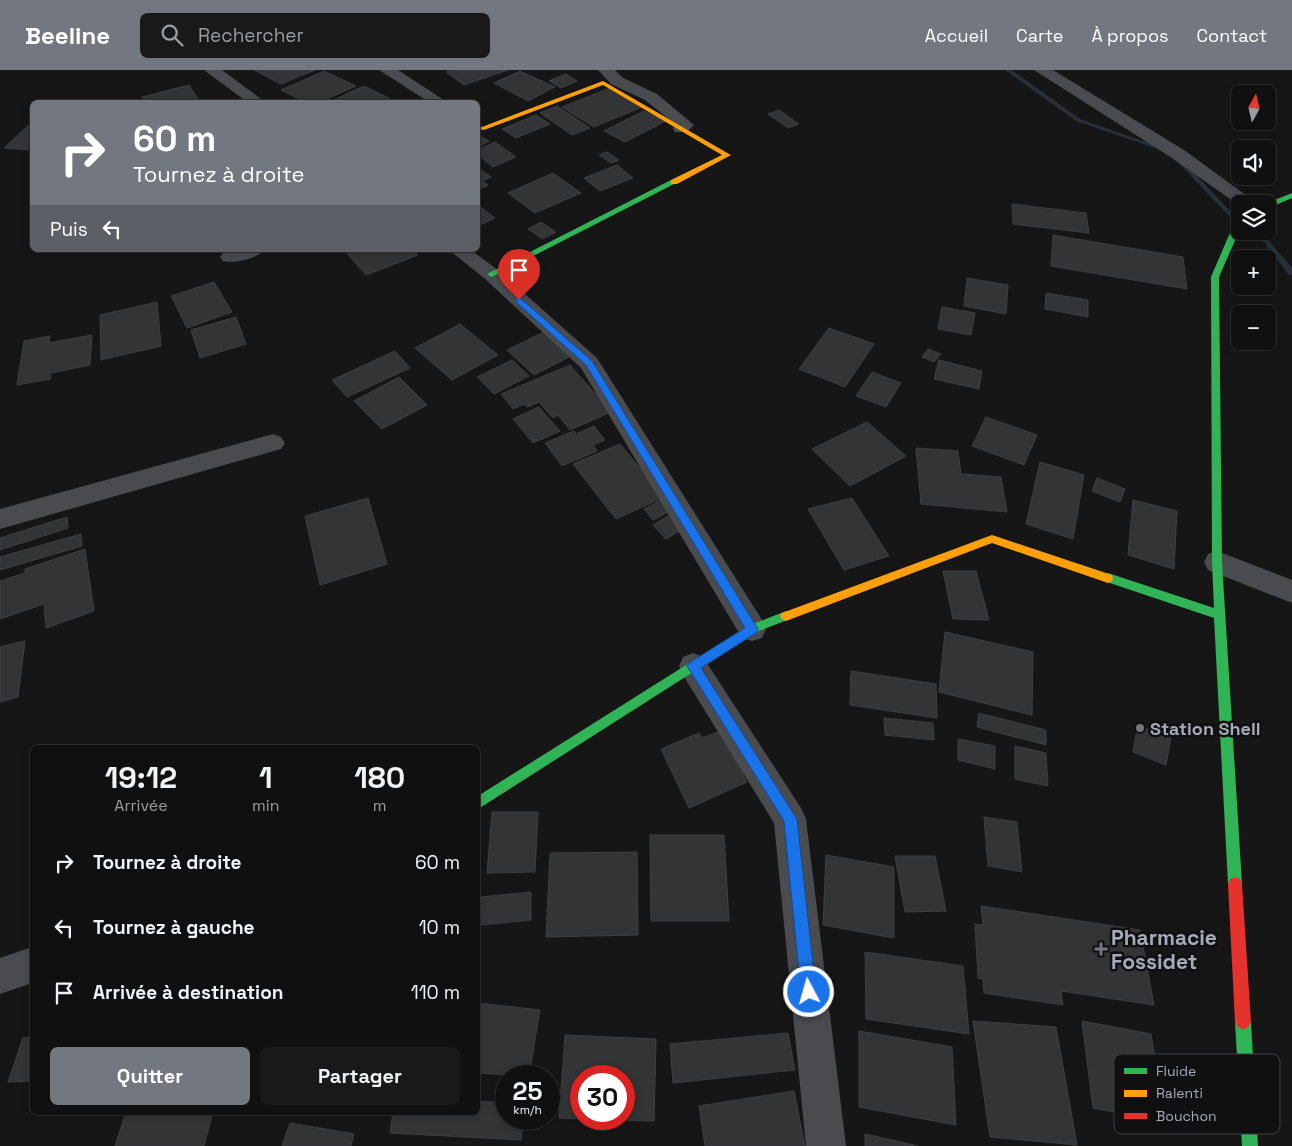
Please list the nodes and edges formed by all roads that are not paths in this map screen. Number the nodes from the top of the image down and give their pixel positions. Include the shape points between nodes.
1 (212, 70) edge
2 (387, 70) edge
3 (606, 70) edge
4 (1042, 70) edge
5 (254, 100) edge
6 (436, 100) edge
7 (480, 128) edge
8 (681, 128) junction
9 (1236, 195) edge
10 (1292, 195) edge
11 (1276, 202) edge
12 (1231, 239) edge
13 (247, 252) edge
14 (462, 252) edge
15 (230, 257) dead end
16 (491, 274) junction
17 (273, 443) dead end
18 (0, 520) edge
19 (1217, 562) junction
20 (1292, 592) edge
21 (1220, 615) junction
22 (752, 629) junction
23 (693, 666) junction
24 (480, 802) edge
25 (30, 966) edge
26 (0, 976) edge
27 (1245, 1054) edge
28 (826, 1146) edge

1 - 5 street
2 - 6 street
3 - 8 street via 617,81 651,97 686,126
4 - 9 street via 1178,154
7 - 8 street via 604,83
8 - 16 street via 727,155
10 - 11 street
12 - 19 street via 1214,277
13 - 15 street
14 - 16 street
16 - 22 street via 589,363
17 - 18 street
19 - 20 street
19 - 21 street
21 - 22 street via 992,539
21 - 27 street
22 - 23 street
23 - 24 street
23 - 28 street via 790,819
25 - 26 street

